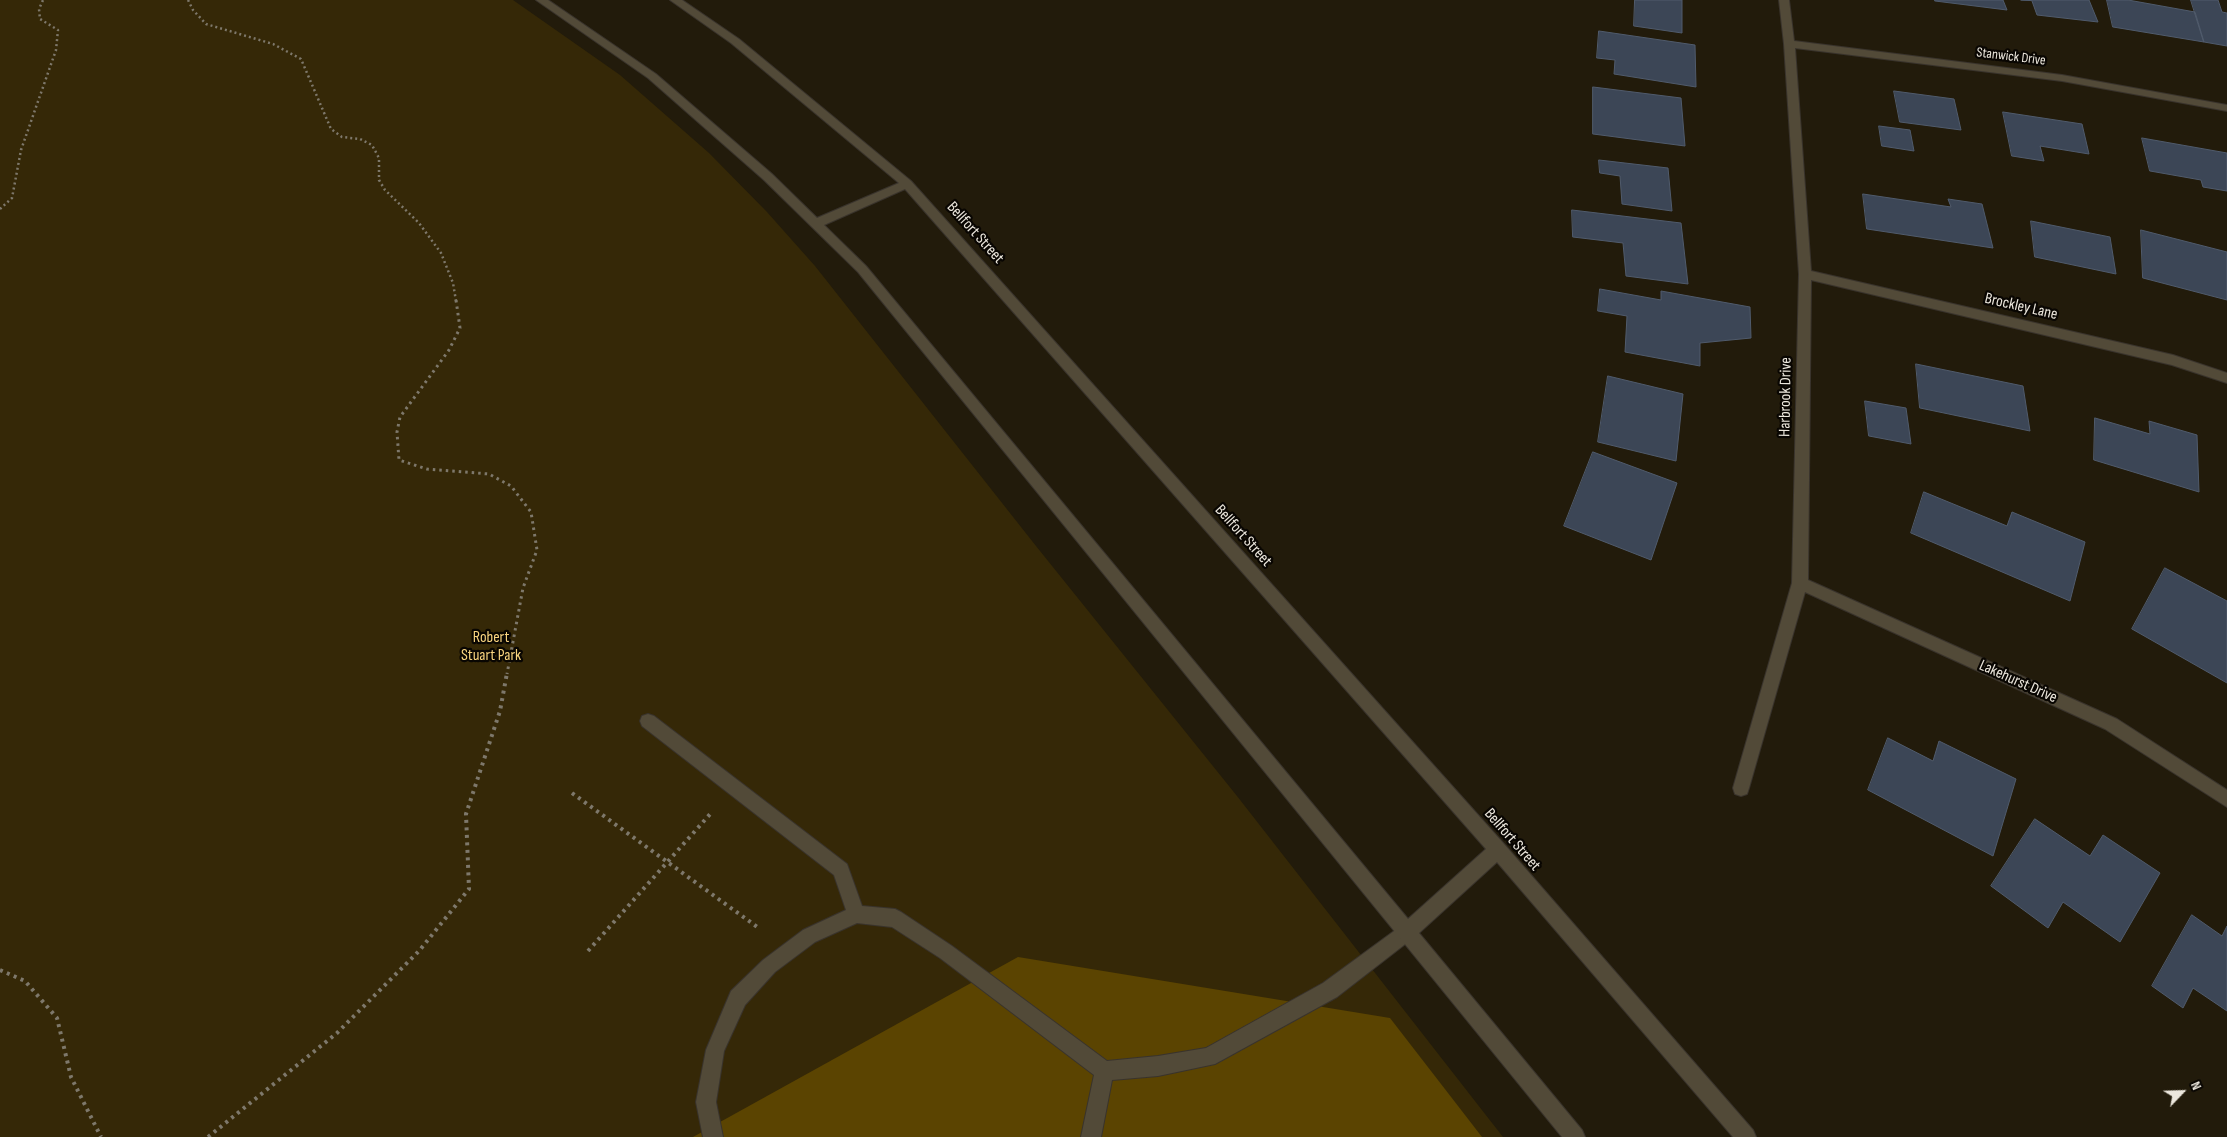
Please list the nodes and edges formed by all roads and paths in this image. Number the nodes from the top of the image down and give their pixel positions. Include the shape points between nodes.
1 (43, 0) edge
2 (188, 0) edge
3 (541, 0) edge
4 (675, 0) edge
5 (1784, 0) edge
6 (1789, 44) junction
7 (2227, 108) edge
8 (907, 184) junction
9 (0, 209) edge
10 (815, 224) junction
11 (1806, 274) junction
12 (2227, 378) edge
13 (1800, 583) junction
14 (648, 721) dead end
15 (734, 788) junction
16 (1741, 788) dead end
17 (572, 793) dead end
18 (2227, 799) edge
19 (1498, 850) junction
20 (667, 862) junction
21 (856, 914) junction
22 (1407, 932) junction
23 (755, 936) dead end
24 (588, 951) dead end
25 (0, 970) edge
26 (1104, 1071) junction
27 (101, 1137) edge
28 (208, 1137) edge
29 (713, 1137) edge
30 (1091, 1137) edge
31 (1575, 1137) edge
32 (1746, 1137) edge

1 - 9 path via 39,9 40,19 58,30 56,50 21,150 12,198
2 - 28 path via 206,24 273,44 301,59 331,130 372,145 379,158 379,180 385,190 419,223 441,253 453,283 460,328 449,350 400,416 397,432 399,460 427,470 489,474 511,486 531,512 537,550 524,588 500,711 466,814 469,888 419,950 337,1033
3 - 10 main road via 652,76
4 - 8 main road, Bellfort Street via 735,41
5 - 6 main road, Harbrook Drive
6 - 7 main road, Stanwick Drive via 2062,78
6 - 11 main road, Harbrook Drive
8 - 10 main road
8 - 19 main road, Bellfort Street
10 - 22 main road via 862,269
11 - 12 main road, Brockley Lane via 2174,360
11 - 13 main road, Harbrook Drive
13 - 16 main road, Harbrook Drive
13 - 18 main road, Lakehurst Drive via 2111,724
14 - 15 main road
15 - 20 path
15 - 21 main road via 841,870
17 - 20 path
19 - 22 main road
19 - 32 main road, Bellfort Street
20 - 23 path via 761,930
20 - 24 path
21 - 26 main road via 894,918 946,952
21 - 29 main road via 809,936 770,966 738,998 715,1050 706,1102
22 - 26 main road via 1330,990 1208,1057
22 - 31 main road
25 - 27 path via 24,981 57,1018 71,1078
26 - 30 main road

